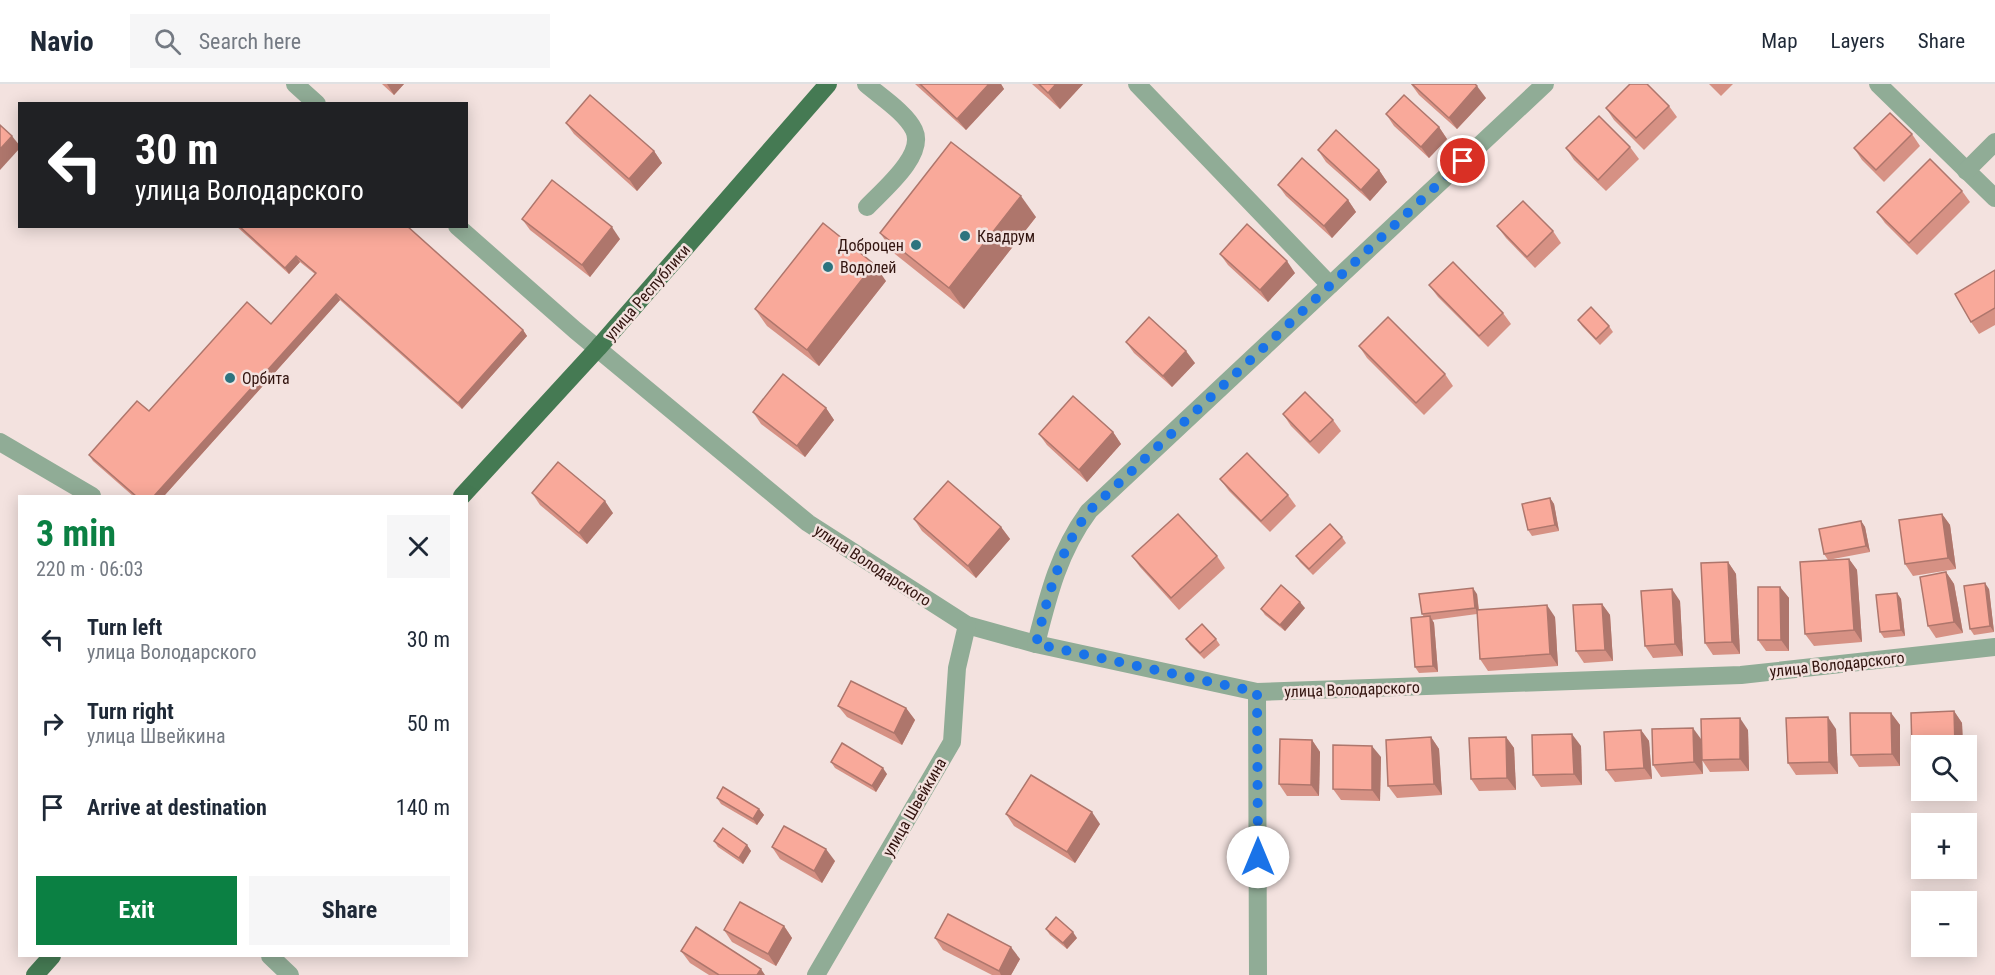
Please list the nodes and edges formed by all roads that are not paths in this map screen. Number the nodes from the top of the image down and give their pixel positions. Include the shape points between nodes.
1 (295, 84) edge
2 (828, 84) edge
3 (866, 84) edge
4 (1137, 84) edge
5 (1545, 84) edge
6 (1878, 84) edge
7 (315, 102) edge
8 (1995, 142) edge
9 (1966, 171) junction
10 (1995, 198) edge
11 (867, 207) dead end
12 (460, 228) edge
13 (1330, 285) junction
14 (598, 348) junction
15 (0, 442) edge
16 (90, 495) edge
17 (463, 495) edge
18 (967, 625) junction
19 (1036, 644) junction
20 (1995, 647) edge
21 (1257, 692) junction
22 (51, 957) edge
23 (271, 957) edge
24 (35, 975) edge
25 (290, 975) edge
26 (816, 975) edge
27 (1258, 975) edge

1 - 7 street
2 - 14 main road, улица Республики
3 - 11 street via 914,129 916,140 909,162
4 - 13 street
5 - 13 street
6 - 9 street
8 - 9 street
9 - 10 street
12 - 14 street, улица Володарского
13 - 19 street via 1089,511 1056,569
14 - 17 main road, улица Республики
14 - 18 street, улица Володарского via 808,523
15 - 16 street
18 - 19 street, улица Володарского
18 - 26 street, улица Швейкина via 957,668 952,742
19 - 21 street, улица Володарского
20 - 21 street, улица Володарского via 1742,675
21 - 27 street
22 - 24 main road
23 - 25 street

